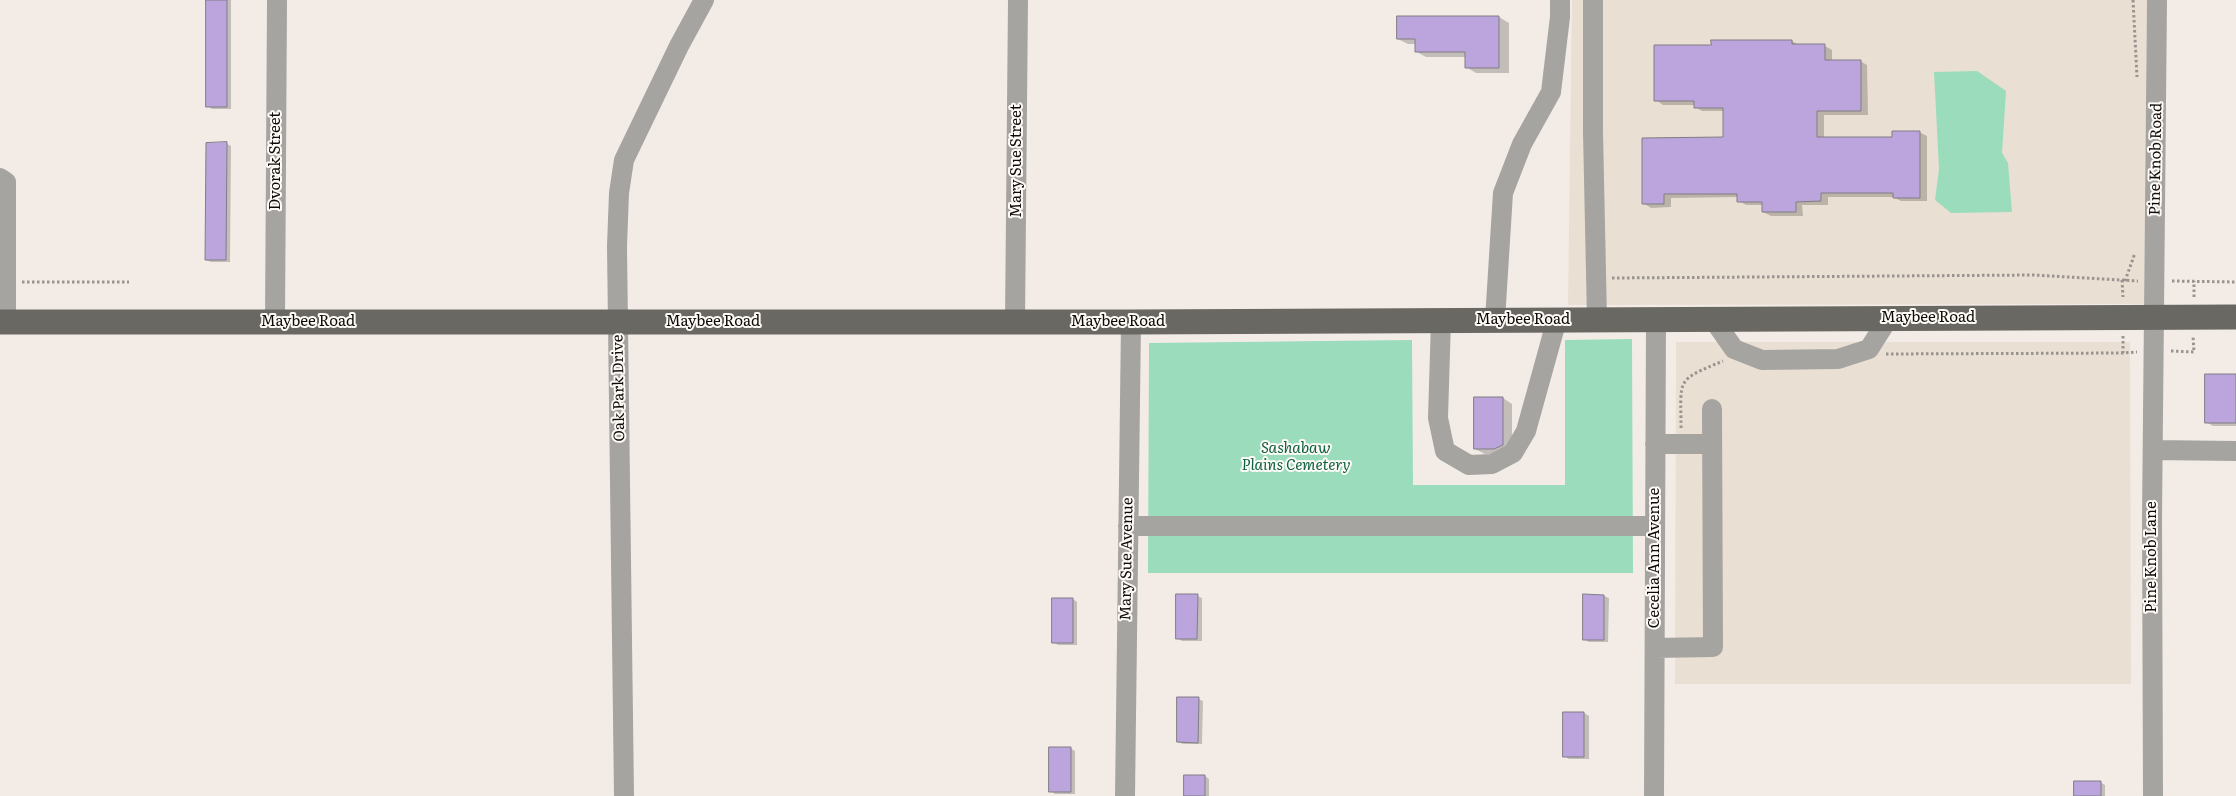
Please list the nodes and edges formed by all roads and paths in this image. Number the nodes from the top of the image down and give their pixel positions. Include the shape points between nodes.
1 (277, 0) edge
2 (704, 0) edge
3 (1018, 0) edge
4 (1560, 0) edge
5 (1593, 0) edge
6 (2133, 0) edge
7 (2158, 0) edge
8 (2137, 81) dead end
9 (0, 178) edge
10 (2136, 244) dead end
11 (1596, 278) junction
12 (2124, 280) junction
13 (2155, 281) junction
14 (2194, 281) junction
15 (6, 282) junction
16 (129, 282) dead end
17 (2236, 282) edge
18 (2194, 293) dead end
19 (2123, 295) dead end
20 (2236, 317) edge
21 (1888, 318) junction
22 (2154, 318) junction
23 (1557, 319) junction
24 (1597, 319) junction
25 (1713, 319) junction
26 (1441, 320) junction
27 (1495, 320) junction
28 (1656, 320) junction
29 (3, 322) edge
30 (275, 322) junction
31 (619, 322) junction
32 (1015, 322) junction
33 (1130, 322) junction
34 (2193, 340) dead end
35 (2124, 341) dead end
36 (2183, 351) dead end
37 (2131, 352) dead end
38 (1712, 409) dead end
39 (1655, 444) junction
40 (1712, 444) junction
41 (2153, 450) junction
42 (2236, 451) edge
43 (1128, 526) junction
44 (1655, 526) junction
45 (1655, 648) junction
46 (624, 796) edge
47 (1125, 796) edge
48 (1654, 796) edge
49 (2154, 796) edge

1 - 30 street, Dvorak Street
2 - 31 street, Oak Park Drive via 624,160 619,193
3 - 32 street, Mary Sue Street
4 - 27 street via 1551,92 1522,144 1503,193
5 - 11 street
6 - 8 path
7 - 13 street, Pine Knob Road
9 - 15 street via 6,182
10 - 12 path
11 - 12 path via 2033,275
11 - 24 street
12 - 13 path
12 - 19 path
13 - 14 path
13 - 22 street, Pine Knob Road
14 - 17 path
14 - 18 path
15 - 16 path
15 - 29 street
20 - 22 main road, Maybee Road
21 - 22 main road, Maybee Road
21 - 25 main road, Maybee Road
21 - 25 street via 1869,349 1846,357 1762,360 1734,349
22 - 41 street, Pine Knob Lane
23 - 24 main road, Maybee Road
23 - 26 street via 1526,431 1513,453 1492,464 1469,465 1445,451 1438,418
23 - 27 main road, Maybee Road
24 - 28 main road, Maybee Road
25 - 28 main road, Maybee Road
26 - 27 main road, Maybee Road
26 - 33 main road, Maybee Road
28 - 39 street, Cecelia Ann Avenue
29 - 30 main road, Maybee Road
30 - 31 main road, Maybee Road
31 - 32 main road, Maybee Road
31 - 46 street, Oak Park Drive
32 - 33 main road, Maybee Road
33 - 43 street, Mary Sue Avenue
34 - 36 path via 2194,352
35 - 37 path via 2123,353
38 - 40 street
39 - 40 street
39 - 44 street, Cecelia Ann Avenue
40 - 45 street via 1713,647
41 - 42 street
41 - 49 street, Pine Knob Lane
43 - 44 street
43 - 47 street, Mary Sue Avenue
44 - 45 street, Cecelia Ann Avenue
45 - 48 street, Cecelia Ann Avenue

